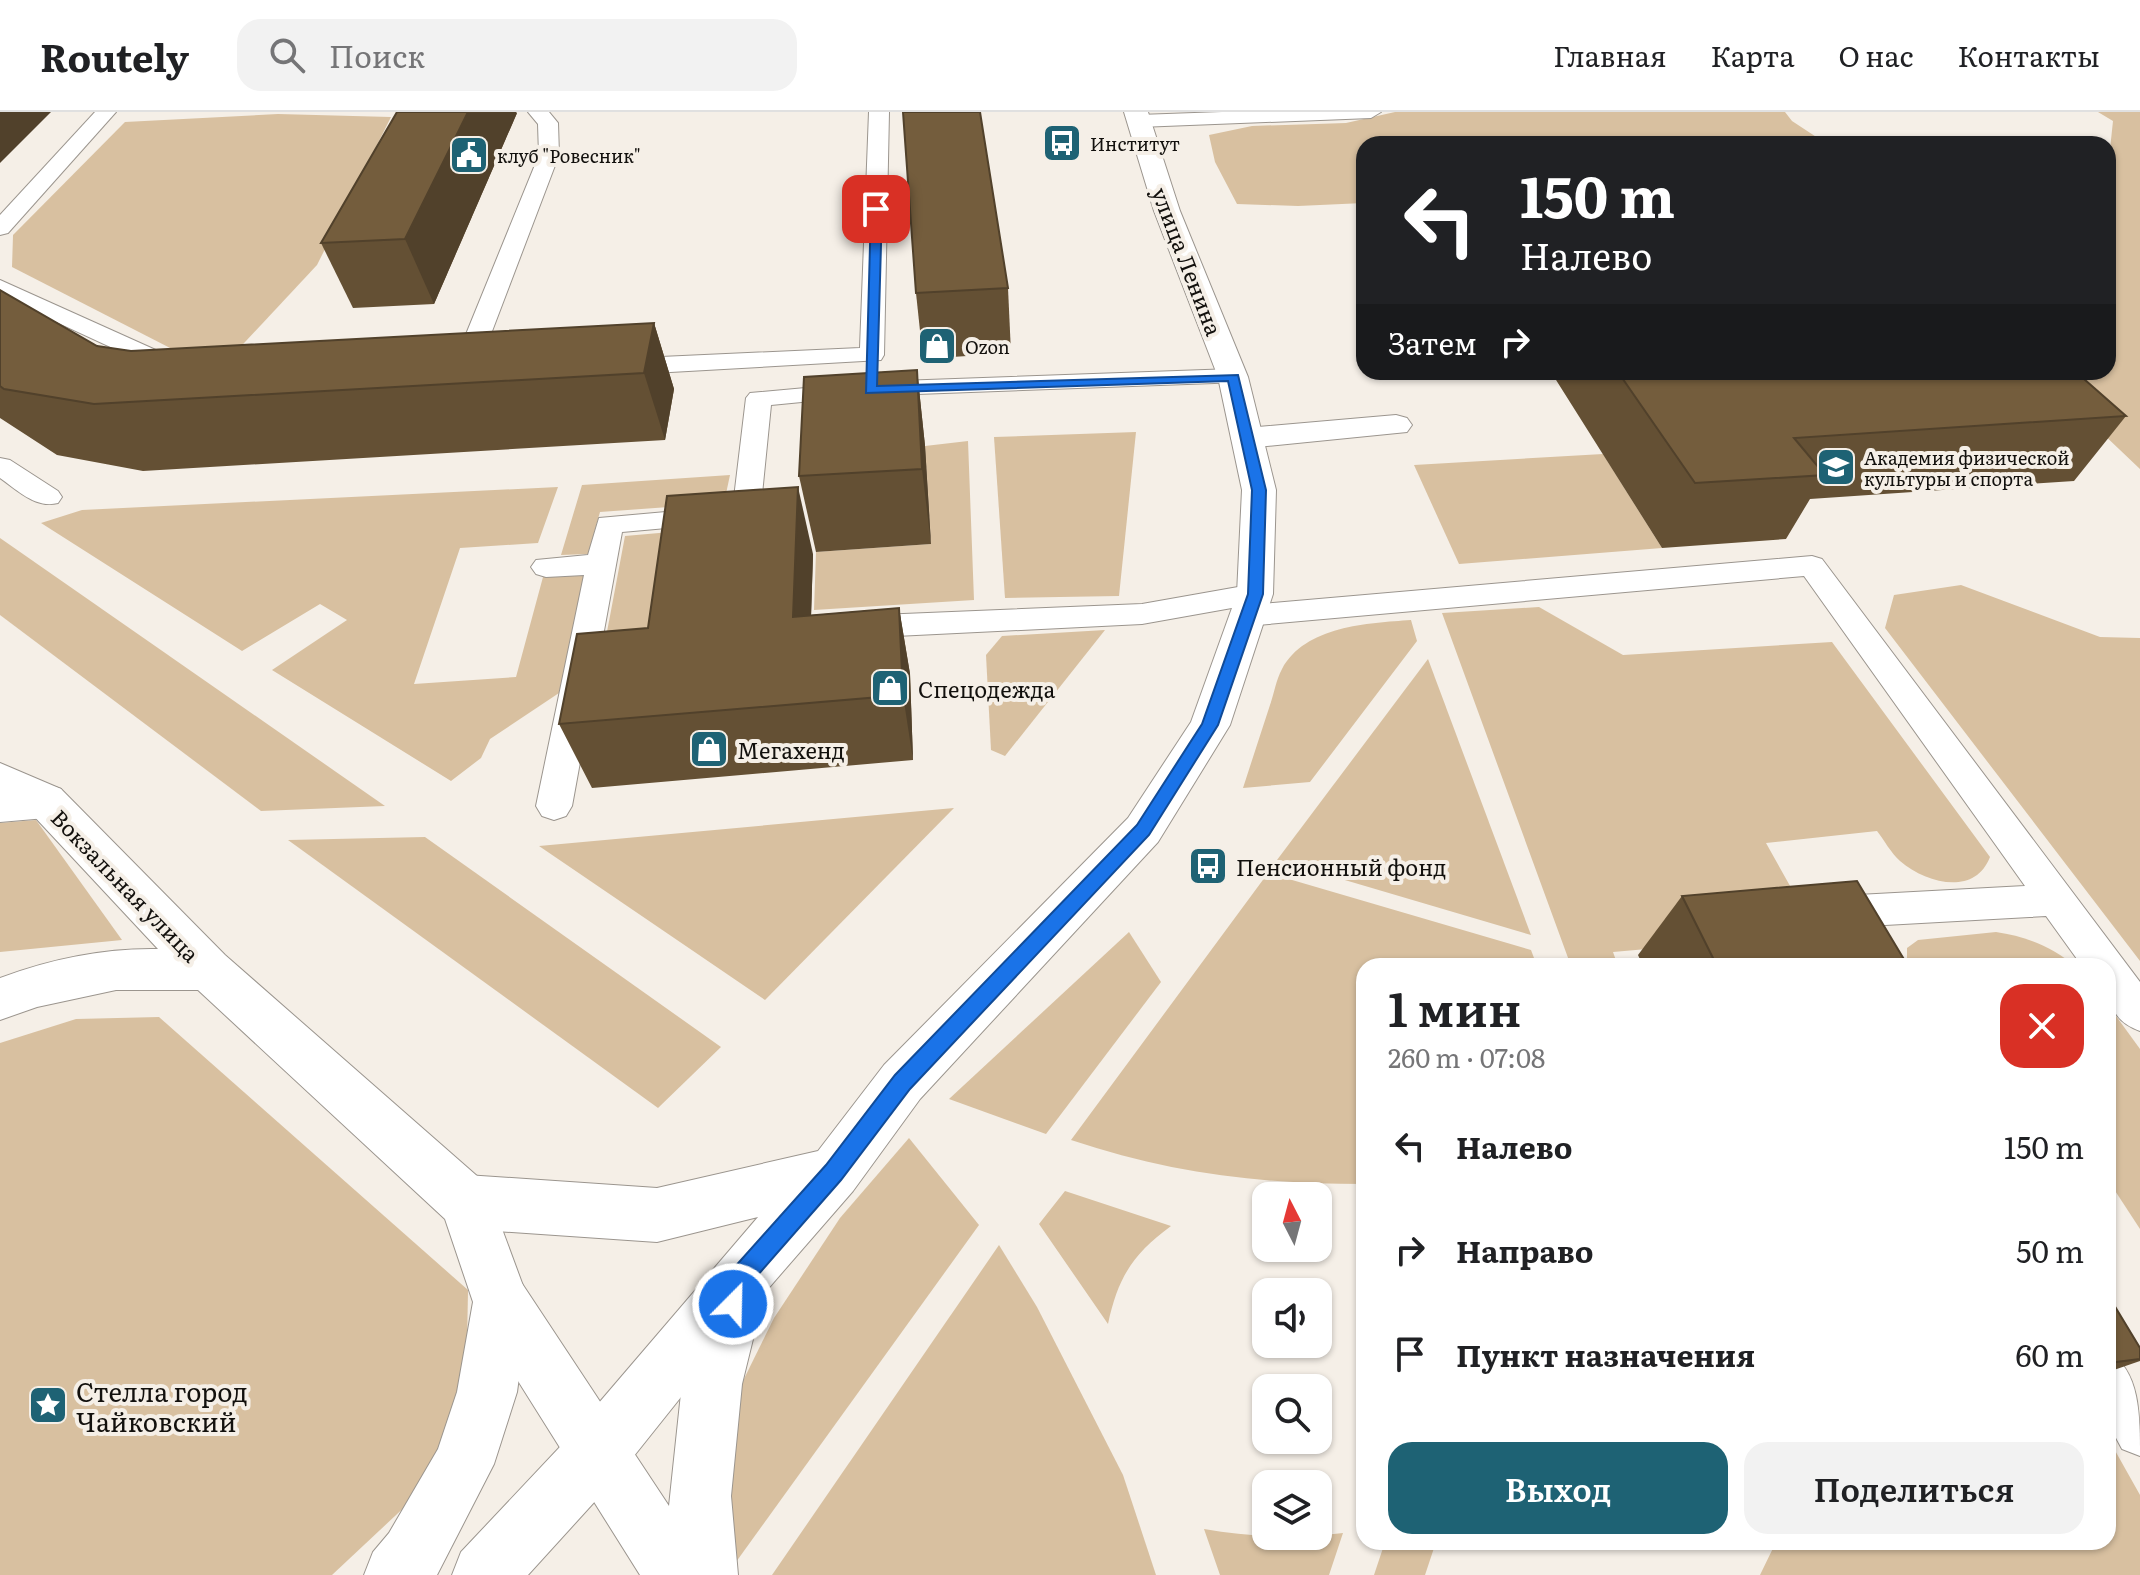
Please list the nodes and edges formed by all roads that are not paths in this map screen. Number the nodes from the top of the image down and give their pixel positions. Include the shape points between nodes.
1 (112, 112) edge
2 (538, 112) edge
3 (879, 112) edge
4 (1371, 112) edge
5 (1138, 116) edge
6 (1205, 116) edge
7 (0, 228) edge
8 (0, 287) edge
9 (872, 355) junction
10 (590, 369) edge
11 (195, 377) edge
12 (432, 377) edge
13 (1233, 377) junction
14 (870, 390) junction
15 (1396, 425) dead end
16 (1247, 438) junction
17 (0, 466) edge
18 (48, 497) dead end
19 (602, 564) junction
20 (546, 567) dead end
21 (1251, 605) junction
22 (847, 628) edge
23 (0, 779) edge
24 (46, 801) junction
25 (0, 805) edge
26 (554, 806) dead end
27 (2055, 900) junction
28 (1865, 958) edge
29 (2098, 958) edge
30 (208, 970) junction
31 (2116, 981) edge
32 (0, 999) edge
33 (2140, 1013) edge
34 (834, 1173) junction
35 (466, 1202) junction
36 (740, 1278) junction
37 (501, 1302) junction
38 (2116, 1390) edge
39 (2140, 1431) edge
40 (596, 1454) junction
41 (396, 1575) edge
42 (484, 1575) edge
43 (677, 1575) edge
44 (706, 1575) edge

1 - 7 lane
2 - 12 lane via 548,123 549,155 473,375
3 - 9 lane
4 - 6 lane
5 - 6 lane
5 - 13 street, улица Ленина via 1167,211
8 - 11 lane
9 - 10 lane
9 - 14 lane
13 - 14 lane
13 - 16 street, улица Ленина
14 - 19 lane via 759,398 746,514 609,524
15 - 16 street
16 - 21 street, улица Ленина via 1259,490
17 - 18 lane
19 - 20 lane
19 - 26 lane
21 - 22 lane
21 - 27 lane via 1812,566
21 - 34 street, улица Ленина via 1210,725 1143,830 902,1082
23 - 24 street, Вокзальная улица
24 - 25 street
24 - 30 street, Вокзальная улица
27 - 28 lane via 1839,912
27 - 29 lane
30 - 32 street via 116,969
30 - 35 street, Вокзальная улица
31 - 33 lane
34 - 35 street via 657,1215
34 - 36 street, улица Ленина
35 - 37 street
36 - 40 street, улица Ленина
36 - 44 street via 712,1384 700,1496
37 - 40 street
37 - 41 street via 487,1392 463,1464
38 - 39 lane
40 - 42 street, улица Ленина
40 - 43 street

